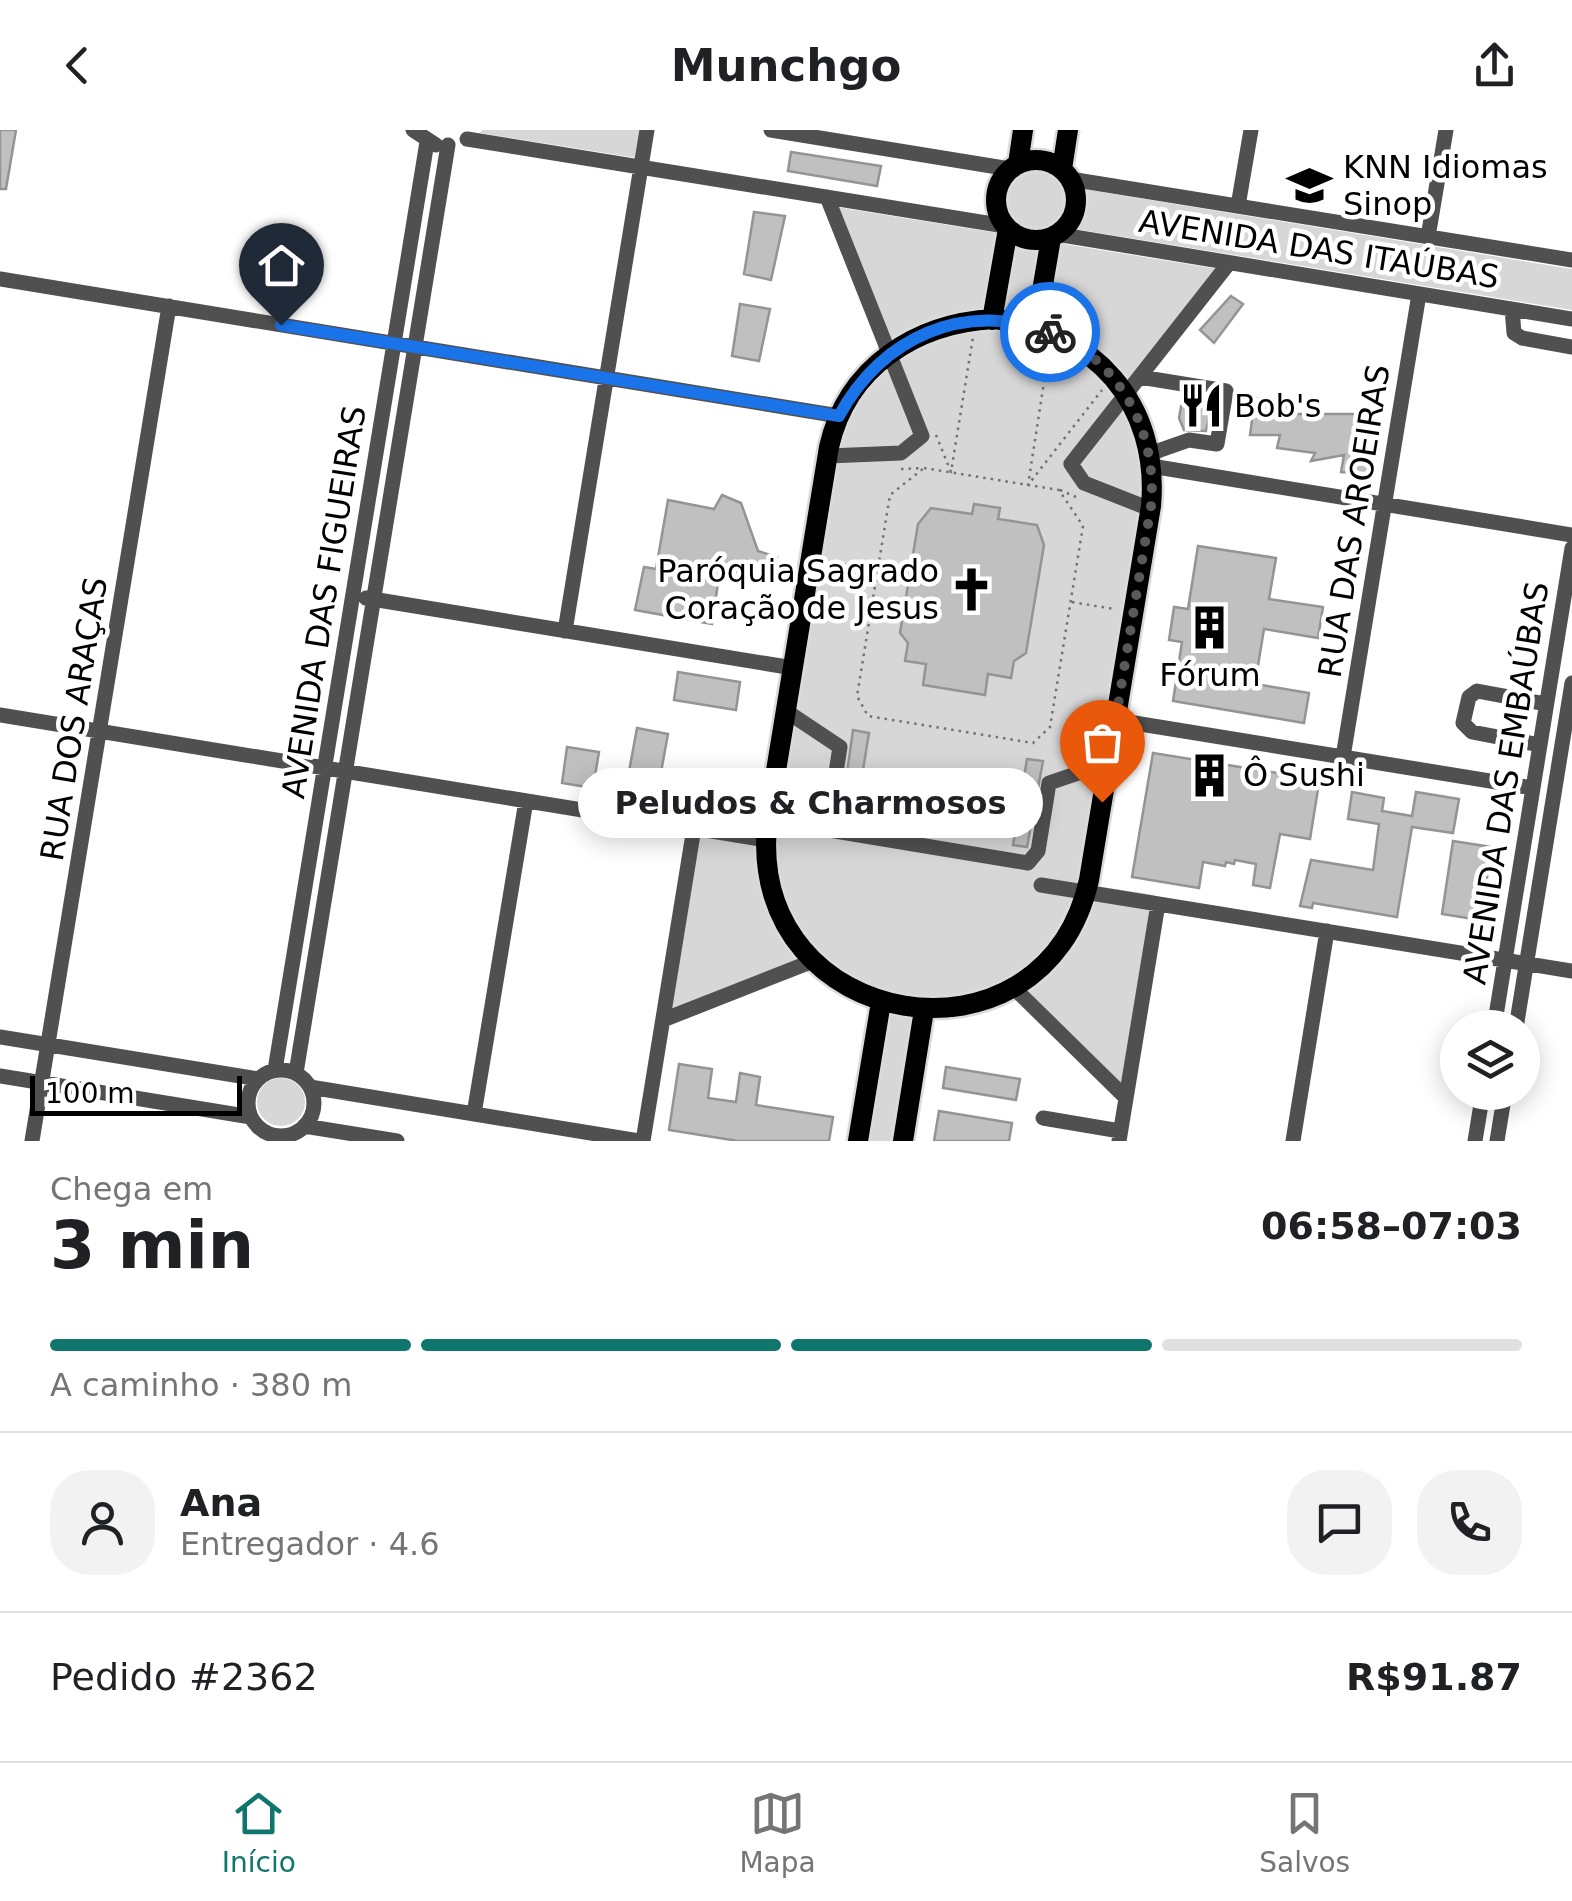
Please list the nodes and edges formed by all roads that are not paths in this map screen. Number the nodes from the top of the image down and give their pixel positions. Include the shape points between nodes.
1 (412, 130) edge
2 (647, 130) edge
3 (770, 130) edge
4 (1024, 130) edge
5 (1068, 130) edge
6 (1251, 130) edge
7 (1446, 130) edge
8 (471, 134) edge
9 (837, 135) edge
10 (427, 142) junction
11 (448, 145) junction
12 (1014, 166) junction
13 (641, 167) junction
14 (1066, 174) junction
15 (827, 197) junction
16 (1238, 206) junction
17 (1006, 227) junction
18 (1054, 236) junction
19 (1428, 237) junction
20 (1572, 260) edge
21 (1229, 262) junction
22 (0, 279) edge
23 (1419, 294) junction
24 (169, 306) junction
25 (1512, 309) junction
26 (1565, 317) edge
27 (984, 320) junction
28 (1044, 330) junction
29 (394, 343) junction
30 (1554, 344) junction
31 (415, 347) junction
32 (1572, 347) edge
33 (889, 354) junction
34 (1140, 376) junction
35 (606, 378) junction
36 (1126, 395) junction
37 (839, 416) junction
38 (828, 456) junction
39 (1150, 460) junction
40 (1384, 504) junction
41 (1150, 509) junction
42 (1572, 535) edge
43 (1572, 548) edge
44 (352, 596) junction
45 (374, 600) junction
46 (565, 631) junction
47 (793, 668) junction
48 (1572, 683) edge
49 (1546, 704) junction
50 (786, 711) junction
51 (0, 715) edge
52 (1116, 720) junction
53 (100, 731) junction
54 (1540, 745) junction
55 (1343, 757) junction
56 (1108, 764) junction
57 (324, 768) junction
58 (346, 771) junction
59 (1533, 788) junction
60 (526, 800) junction
61 (694, 828) junction
62 (766, 840) junction
63 (1041, 884) dead end
64 (1087, 892) junction
65 (1158, 904) junction
66 (1327, 931) junction
67 (1505, 960) junction
68 (813, 961) junction
69 (1526, 964) junction
70 (1572, 971) edge
71 (1013, 987) junction
72 (881, 1002) junction
73 (924, 1010) junction
74 (1497, 1010) edge
75 (1519, 1010) edge
76 (662, 1020) junction
77 (0, 1037) edge
78 (48, 1045) junction
79 (275, 1070) junction
80 (296, 1074) junction
81 (0, 1076) edge
82 (258, 1079) junction
83 (42, 1083) junction
84 (310, 1088) junction
85 (1126, 1098) junction
86 (1480, 1110) edge
87 (1502, 1110) edge
88 (474, 1114) junction
89 (252, 1117) junction
90 (1043, 1118) dead end
91 (300, 1132) edge
92 (1120, 1136) edge
93 (276, 1138) edge
94 (32, 1141) edge
95 (397, 1141) edge
96 (641, 1141) edge
97 (858, 1141) edge
98 (903, 1141) edge
99 (1292, 1141) edge
100 (1475, 1141) edge
101 (1497, 1141) edge

1 - 10 street
2 - 13 street
3 - 9 street
4 - 12 main road
5 - 14 main road
6 - 16 street
7 - 19 street
8 - 11 street
8 - 13 street
9 - 12 street
10 - 11 street
10 - 29 street, AVENIDA DAS FIGUEIRAS
11 - 31 street, AVENIDA DAS FIGUEIRAS
12 - 14 main road via 1041,160
12 - 17 main road via 996,195
13 - 15 street
13 - 35 street
14 - 16 street, AVENIDA DAS ITAÚBAS
14 - 18 main road via 1076,205
15 - 17 street
15 - 33 street
16 - 19 street, AVENIDA DAS ITAÚBAS
17 - 18 main road via 1024,239
17 - 27 main road
18 - 21 street, AVENIDA DAS ITAÚBAS
18 - 28 main road
19 - 20 street, AVENIDA DAS ITAÚBAS
21 - 23 street, AVENIDA DAS ITAÚBAS
21 - 34 street
22 - 24 street
23 - 25 street, AVENIDA DAS ITAÚBAS
23 - 40 street, RUA DAS AROEIRAS
24 - 29 street
24 - 53 street, RUA DOS ARAÇAS
25 - 26 street, AVENIDA DAS ITAÚBAS
25 - 30 street via 1514,333
26 - 30 street
27 - 28 main road
27 - 33 main road via 931,330
28 - 36 main road via 1084,351
29 - 31 street
29 - 44 street, AVENIDA DAS FIGUEIRAS
30 - 32 street
31 - 35 street
31 - 45 street, AVENIDA DAS FIGUEIRAS
33 - 37 main road via 862,379
33 - 38 street via 922,436 901,453
34 - 36 street
34 - 39 street via 1226,391 1217,444 1189,440
35 - 37 street
35 - 46 street
36 - 39 main road
36 - 41 street via 1071,464 1084,483
37 - 38 main road
38 - 47 main road
39 - 40 street
39 - 41 main road
40 - 42 street
40 - 55 street, RUA DAS AROEIRAS
41 - 52 main road
43 - 49 street, AVENIDA DAS EMBAÚBAS
44 - 45 street
44 - 57 street, AVENIDA DAS FIGUEIRAS
45 - 46 street
45 - 58 street, AVENIDA DAS FIGUEIRAS
46 - 47 street
47 - 50 main road
48 - 69 street, AVENIDA DAS EMBAÚBAS
49 - 54 street, AVENIDA DAS EMBAÚBAS
49 - 54 street via 1477,691 1463,723 1467,730
50 - 56 street via 840,747 829,816 834,831 1028,863 1038,851 1049,783
50 - 62 main road
51 - 53 street
52 - 55 street
52 - 56 main road
53 - 57 street
53 - 78 street, RUA DOS ARAÇAS
54 - 59 street, AVENIDA DAS EMBAÚBAS
55 - 59 street
56 - 64 main road
57 - 58 street
57 - 79 street, AVENIDA DAS FIGUEIRAS
58 - 60 street
58 - 80 street, AVENIDA DAS FIGUEIRAS
59 - 67 street, AVENIDA DAS EMBAÚBAS
60 - 61 street
60 - 88 street
61 - 62 street
61 - 76 street
62 - 68 main road via 776,903
63 - 64 street
64 - 65 street
64 - 71 main road via 1056,950
65 - 66 street
65 - 85 street
66 - 67 street
66 - 99 street
67 - 69 street
67 - 74 street, AVENIDA DAS EMBAÚBAS
68 - 72 main road
68 - 76 street
69 - 70 street
69 - 75 street, AVENIDA DAS EMBAÚBAS
71 - 73 main road via 967,1006
71 - 85 street
72 - 73 main road
72 - 97 main road
73 - 98 main road
76 - 96 street
77 - 78 street
78 - 82 street
78 - 83 street, RUA DOS ARAÇAS
79 - 80 street
79 - 82 street
80 - 84 street
81 - 83 street
82 - 89 street via 248,1096
83 - 89 street
83 - 94 street, RUA DOS ARAÇAS
84 - 88 street
84 - 91 street via 314,1109
85 - 92 street
86 - 100 street
87 - 101 street
88 - 96 street
89 - 93 street
90 - 92 street
91 - 93 street
91 - 95 street

